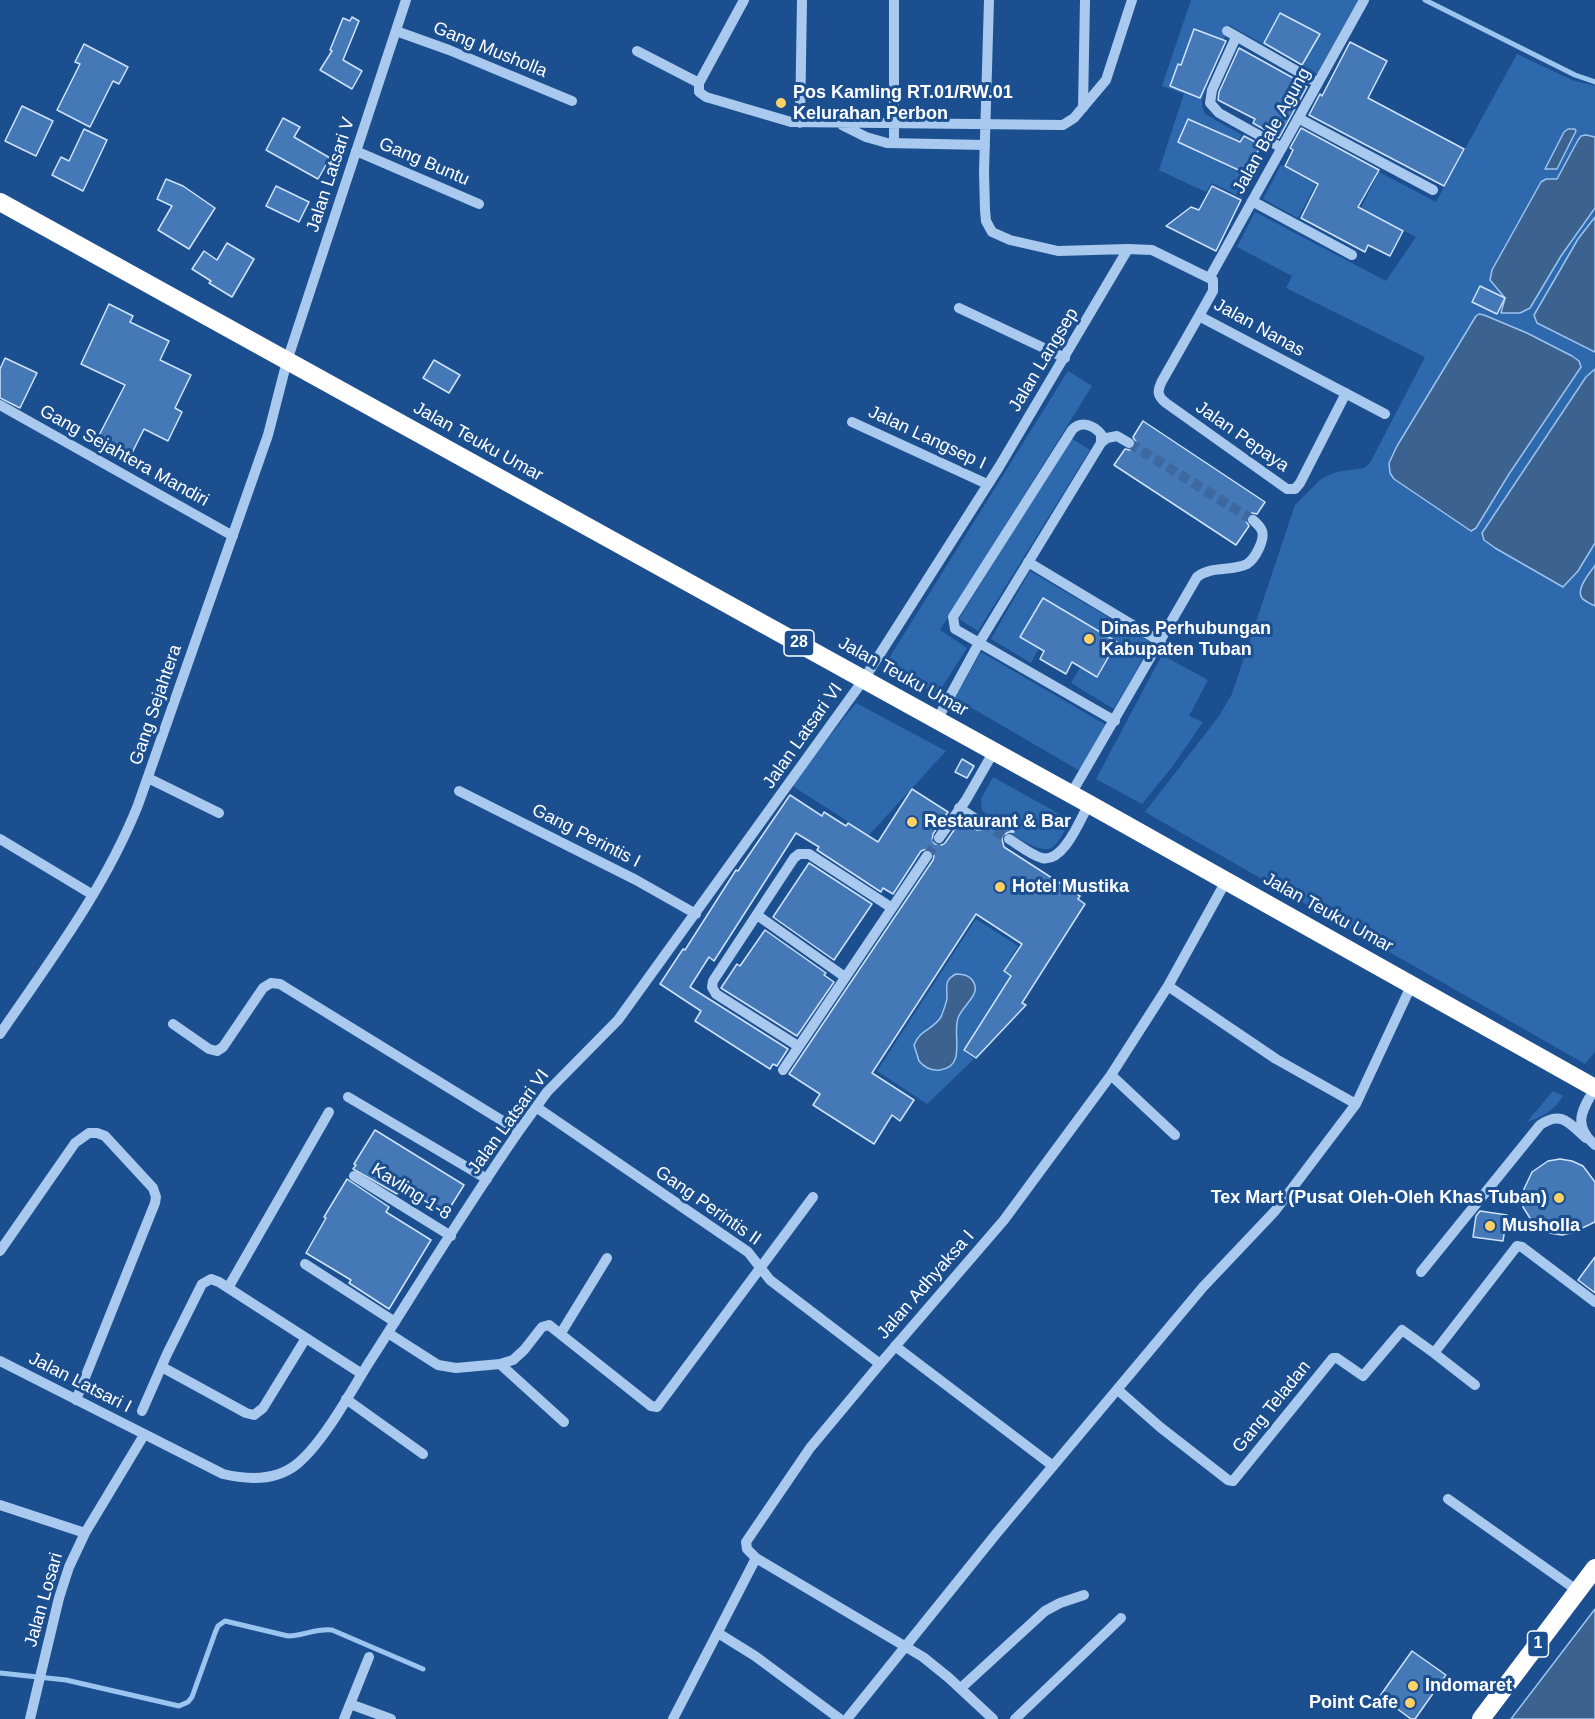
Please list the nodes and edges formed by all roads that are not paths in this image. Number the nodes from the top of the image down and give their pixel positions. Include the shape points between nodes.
1 (406, 0) edge
2 (744, 0) edge
3 (802, 0) edge
4 (894, 0) edge
5 (989, 0) edge
6 (1085, 0) edge
7 (1132, 0) edge
8 (1364, 0) edge
9 (396, 31) junction
10 (637, 51) dead end
11 (699, 82) junction
12 (1318, 83) junction
13 (572, 101) dead end
14 (1083, 108) junction
15 (1298, 118) junction
16 (800, 123) junction
17 (839, 123) junction
18 (894, 124) junction
19 (985, 126) junction
20 (894, 143) junction
21 (984, 145) junction
22 (1282, 148) junction
23 (356, 151) junction
24 (1433, 190) dead end
25 (1252, 201) junction
26 (0, 202) edge
27 (479, 204) dead end
28 (1128, 249) junction
29 (1352, 255) dead end
30 (1210, 277) junction
31 (959, 308) dead end
32 (1199, 315) junction
33 (1065, 358) junction
34 (287, 361) junction
35 (1346, 393) junction
36 (0, 405) edge
37 (1385, 414) dead end
38 (852, 422) dead end
39 (1101, 443) junction
40 (1128, 443) tunnel mouth
41 (987, 484) junction
42 (1253, 520) dead end
43 (233, 536) junction
44 (1028, 562) junction
45 (1161, 642) junction
46 (979, 643) junction
47 (864, 679) junction
48 (937, 720) junction
49 (1115, 721) junction
50 (994, 751) junction
51 (148, 778) junction
52 (459, 791) dead end
53 (1071, 794) junction
54 (1089, 804) junction
55 (959, 808) junction
56 (219, 813) dead end
57 (982, 823) tunnel mouth
58 (939, 838) tunnel mouth
59 (0, 839) edge
60 (1010, 839) tunnel mouth
61 (927, 856) tunnel mouth
62 (1226, 880) junction
63 (93, 895) junction
64 (892, 908) junction
65 (696, 914) junction
66 (757, 915) junction
67 (845, 977) junction
68 (1412, 984) junction
69 (1168, 986) junction
70 (173, 1024) dead end
71 (0, 1034) edge
72 (798, 1046) junction
73 (783, 1070) dead end
74 (1111, 1075) junction
75 (1595, 1088) edge
76 (348, 1097) dead end
77 (1356, 1104) junction
78 (536, 1107) junction
79 (329, 1112) dead end
80 (519, 1131) junction
81 (1175, 1135) dead end
82 (1591, 1141) edge
83 (354, 1176) dead end
84 (487, 1179) junction
85 (813, 1197) dead end
86 (451, 1236) junction
87 (0, 1251) edge
88 (607, 1258) dead end
89 (304, 1264) dead end
90 (761, 1268) junction
91 (1421, 1272) dead end
92 (228, 1288) junction
93 (1595, 1302) edge
94 (395, 1322) junction
95 (388, 1333) junction
96 (561, 1333) junction
97 (306, 1338) junction
98 (895, 1346) junction
99 (1434, 1353) junction
100 (0, 1361) edge
101 (500, 1364) junction
102 (880, 1364) junction
103 (162, 1367) junction
104 (362, 1374) junction
105 (1475, 1385) dead end
106 (1118, 1390) junction
107 (76, 1400) junction
108 (346, 1400) junction
109 (142, 1411) dead end
110 (564, 1422) dead end
111 (144, 1435) junction
112 (423, 1454) dead end
113 (1053, 1466) junction
114 (1448, 1499) dead end
115 (0, 1505) edge
116 (85, 1533) junction
117 (756, 1558) junction
118 (1595, 1568) edge
119 (1578, 1591) junction
120 (1084, 1594) dead end
121 (1121, 1618) dead end
122 (718, 1633) junction
123 (905, 1646) junction
124 (369, 1658) dead end
125 (961, 1689) junction
126 (350, 1704) junction
127 (30, 1719) edge
128 (344, 1719) edge
129 (391, 1719) edge
130 (673, 1719) edge
131 (840, 1719) edge
132 (847, 1719) edge
133 (993, 1719) edge
134 (1015, 1719) edge
135 (1481, 1719) edge

1 - 9 street, Jalan Latsari V
2 - 11 street
3 - 16 street
4 - 18 street
5 - 19 street
6 - 14 street
7 - 14 street via 1106,80
8 - 12 street, Jalan Bale Agung
9 - 13 street, Gang Musholla
9 - 23 street, Jalan Latsari V
10 - 11 street
11 - 16 street via 699,92 706,97 774,119
12 - 15 street, Jalan Bale Agung
12 - 22 street via 1232,34 1210,103 1219,113
14 - 19 street via 1063,125
15 - 22 street, Jalan Bale Agung
15 - 24 street
16 - 17 street
17 - 18 street
17 - 20 street via 866,137
18 - 19 street
18 - 20 street
19 - 21 street
20 - 21 street
21 - 28 street via 985,210 988,227 995,235 1058,251
22 - 25 street, Jalan Bale Agung
23 - 27 street, Gang Buntu
23 - 34 street, Jalan Latsari V
25 - 29 street
25 - 30 street, Jalan Bale Agung
26 - 34 highway, Jalan Teuku Umar / 28
28 - 30 street, Jalan Nanas via 1160,253
28 - 33 street, Jalan Langsep
30 - 32 street, Jalan Nanas via 1215,287
31 - 33 street
32 - 35 street, Jalan Nanas
32 - 35 street, Jalan Pepaya via 1158,395 1287,489 1300,483
33 - 41 street, Jalan Langsep
34 - 43 street, Gang Sejahtera via 268,435
34 - 47 highway, Jalan Teuku Umar / 28
35 - 37 street, Jalan Nanas
36 - 43 street, Gang Sejahtera Mandiri
38 - 41 street, Jalan Langsep I
39 - 40 street via 1116,436
39 - 44 street
39 - 46 street via 1098,430 1087,424 1075,427 953,617 955,629
41 - 47 street, Jalan Langsep
42 - 45 street via 1263,537 1251,560 1246,565 1213,569 1197,577
43 - 51 street, Gang Sejahtera
44 - 45 street
44 - 46 street
45 - 49 street
46 - 48 street
46 - 49 street
47 - 48 highway, Jalan Teuku Umar / 28
47 - 65 street, Jalan Latsari VI
48 - 50 highway, Jalan Teuku Umar / 28
49 - 53 street
50 - 53 highway, Jalan Teuku Umar / 28
50 - 55 street
51 - 56 street
51 - 63 street, Gang Sejahtera via 124,837
52 - 65 street, Gang Perintis I
53 - 54 highway, Jalan Teuku Umar / 28
54 - 60 street via 1067,844 1053,856 1040,857
54 - 62 highway, Jalan Teuku Umar / 28
55 - 57 street
55 - 58 street
59 - 63 street
61 - 64 street
62 - 68 highway, Jalan Teuku Umar / 28
62 - 69 street, Jalan Adhyaksa I
63 - 71 street, Gang Sejahtera
64 - 66 street via 804,853 795,858
64 - 67 street
65 - 78 street, Jalan Latsari VI via 618,1020
66 - 67 street
66 - 72 street via 713,981 713,991
67 - 72 street
68 - 75 highway, Jalan Teuku Umar / 28
68 - 77 street
69 - 74 street, Jalan Adhyaksa I
69 - 77 street via 1276,1059
70 - 80 street via 217,1051 263,988 271,983 280,984
72 - 73 street
74 - 81 street
74 - 98 street, Jalan Adhyaksa I via 1004,1220
75 - 82 street via 1582,1113 1582,1126
76 - 84 street
77 - 106 street via 1275,1211 1203,1287
78 - 80 street, Jalan Latsari VI
78 - 90 street, Gang Perintis II via 748,1252
79 - 92 street
80 - 84 street, Jalan Latsari VI
82 - 91 street via 1563,1119 1552,1118 1539,1125
83 - 86 street, Kavling 1-8
84 - 86 street, Jalan Latsari VI
85 - 90 street
86 - 94 street, Jalan Latsari VI
87 - 107 street via 70,1149 86,1134 105,1136 153,1188 153,1209
88 - 96 street
89 - 94 street
90 - 96 street via 656,1408
90 - 102 street, Gang Perintis II via 771,1280
92 - 97 street
92 - 103 street via 211,1279 202,1284
93 - 99 street via 1518,1246
94 - 95 street, Jalan Latsari VI
95 - 101 street via 442,1366
95 - 104 street, Jalan Latsari VI
96 - 101 street via 545,1325 516,1358
97 - 103 street via 263,1408 254,1415
97 - 104 street
98 - 102 street, Jalan Adhyaksa I
98 - 113 street
99 - 105 street
99 - 106 street, Gang Teladan via 1401,1330 1364,1376 1334,1358 1232,1481 1202,1461
100 - 107 street, Jalan Latsari I
101 - 110 street
102 - 117 street, Jalan Adhyaksa I via 810,1448 746,1542
103 - 109 street
104 - 108 street, Jalan Latsari VI
106 - 113 street
107 - 111 street, Jalan Latsari I
108 - 111 street, Jalan Latsari VI via 303,1458 288,1470 266,1477 223,1474
108 - 112 street
111 - 116 street, Jalan Losari
113 - 123 street
114 - 119 street
115 - 116 street
116 - 127 street, Jalan Losari via 65,1579
117 - 122 street
117 - 123 street
118 - 119 highway, 1
119 - 135 highway, 1
120 - 125 street via 1045,1611
121 - 134 street
122 - 130 street
122 - 131 street
123 - 125 street
123 - 132 street
124 - 126 street
125 - 133 street
126 - 128 street
126 - 129 street

